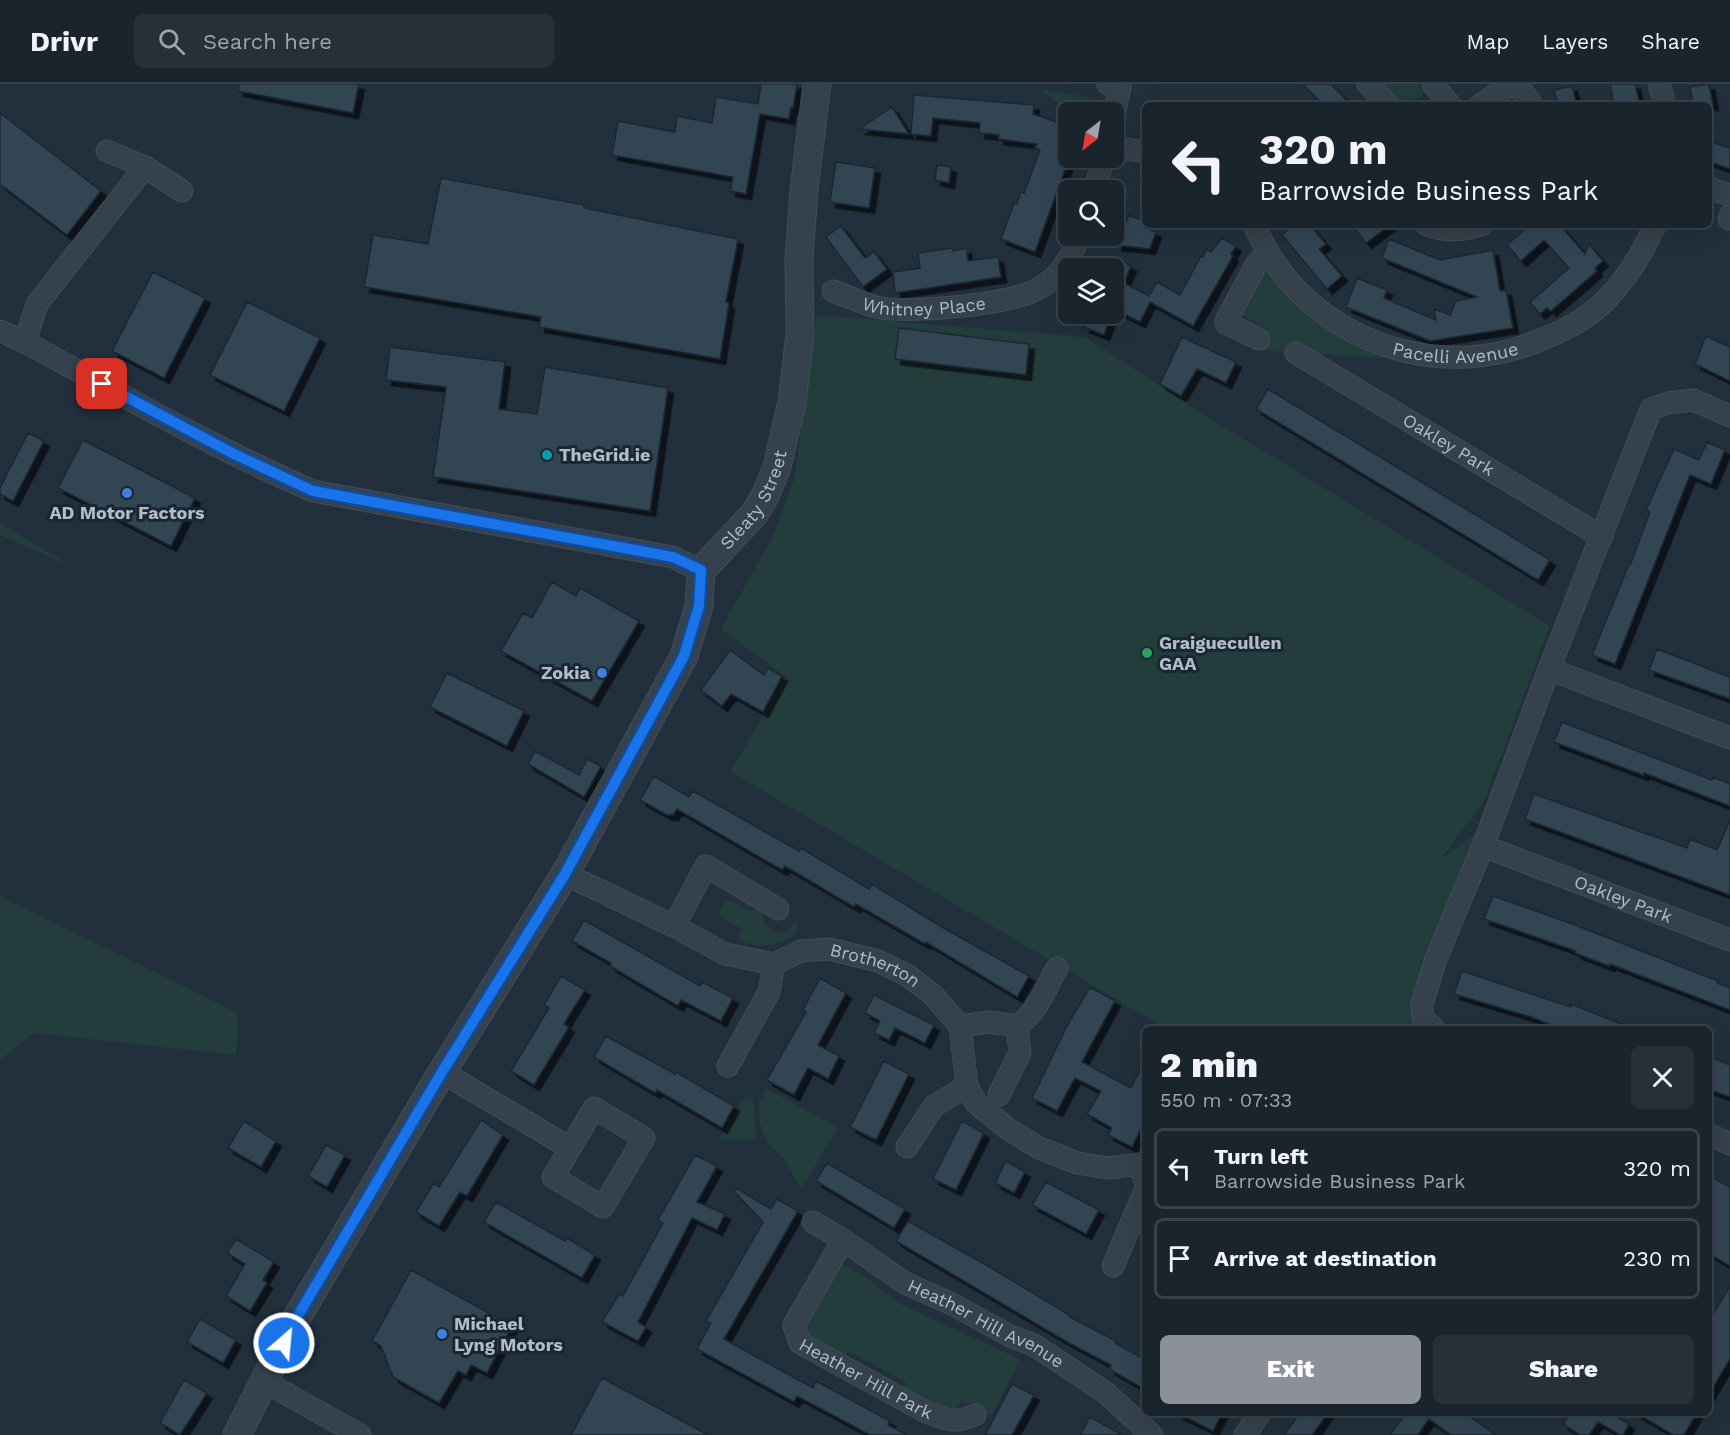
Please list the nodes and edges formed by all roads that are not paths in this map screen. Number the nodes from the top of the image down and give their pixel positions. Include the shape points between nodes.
1 (817, 84) edge
2 (1368, 84) edge
3 (1433, 84) edge
4 (1512, 84) edge
5 (1517, 84) edge
6 (1659, 84) edge
7 (1116, 85) edge
8 (1115, 102) edge
9 (1385, 102) edge
10 (1448, 102) edge
11 (1485, 102) edge
12 (1530, 102) edge
13 (1664, 102) edge
14 (1124, 149) edge
15 (107, 152) dead end
16 (1142, 152) edge
17 (145, 167) junction
18 (1712, 189) edge
19 (182, 191) dead end
20 (1730, 195) edge
21 (1255, 228) edge
22 (1435, 228) edge
23 (1468, 228) edge
24 (1654, 228) edge
25 (1075, 246) edge
26 (1267, 253) junction
27 (833, 291) dead end
28 (0, 331) edge
29 (1259, 339) dead end
30 (25, 342) junction
31 (1296, 353) dead end
32 (1730, 416) edge
33 (1602, 537) junction
34 (701, 570) junction
35 (1549, 669) junction
36 (1730, 738) edge
37 (1483, 846) junction
38 (565, 874) junction
39 (778, 909) dead end
40 (674, 926) junction
41 (1730, 940) edge
42 (774, 964) junction
43 (1057, 968) dead end
44 (960, 1026) junction
45 (1017, 1026) junction
46 (1431, 1026) edge
47 (728, 1066) dead end
48 (442, 1072) junction
49 (967, 1086) junction
50 (999, 1095) dead end
51 (1712, 1136) edge
52 (1730, 1144) edge
53 (907, 1147) dead end
54 (570, 1148) junction
55 (1142, 1168) edge
56 (1142, 1198) edge
57 (813, 1222) dead end
58 (843, 1240) junction
59 (1113, 1266) dead end
60 (265, 1382) junction
61 (975, 1415) dead end
62 (1258, 1416) edge
63 (237, 1435) edge
64 (360, 1435) edge
65 (1152, 1435) edge
66 (1245, 1435) edge

1 - 34 street, Sleaty Street via 804,190 800,334 792,402 777,467 755,513
2 - 9 street
3 - 10 street
4 - 11 street
5 - 12 street
6 - 13 street
7 - 8 street
14 - 16 street
15 - 17 street
17 - 19 street
17 - 30 street via 37,304
18 - 20 street
21 - 26 street, Pacelli Avenue
22 - 23 street
24 - 26 street, Pacelli Avenue via 1645,247 1605,301 1573,327 1514,351 1452,358 1389,348 1358,336 1308,302
25 - 27 street, Whitney Place via 1067,264 1042,287 1018,297 922,310 879,308
26 - 29 street via 1256,265 1226,323
28 - 30 street
30 - 34 street via 195,434 313,491 673,557
31 - 33 street, Oakley Park
32 - 33 street via 1693,400 1651,409
33 - 35 street
34 - 38 street via 699,606 684,656
35 - 36 street
35 - 37 street
37 - 41 street, Oakley Park
37 - 46 street via 1436,959 1422,1004 1424,1018
38 - 40 street
38 - 48 street
39 - 40 street via 706,866
40 - 42 street via 725,954
42 - 44 street, Brotherton via 801,951 829,949 878,961 907,975 933,995
42 - 47 street via 769,992
43 - 45 street via 1035,1009
44 - 45 street via 989,1022
44 - 49 street
45 - 50 street via 1020,1053
48 - 54 street
48 - 60 street via 293,1324
49 - 53 street via 934,1106
49 - 55 street via 976,1103 1039,1148 1077,1163
51 - 52 street
54 - 54 street via 594,1108 645,1138 603,1207 553,1177
56 - 59 street
57 - 58 street, Heather Hill Avenue
58 - 61 street, Heather Hill Park via 794,1325 800,1343 926,1412 956,1421
58 - 65 street, Heather Hill Avenue via 905,1284 1034,1345 1106,1393
60 - 63 street
60 - 64 street
62 - 66 street

